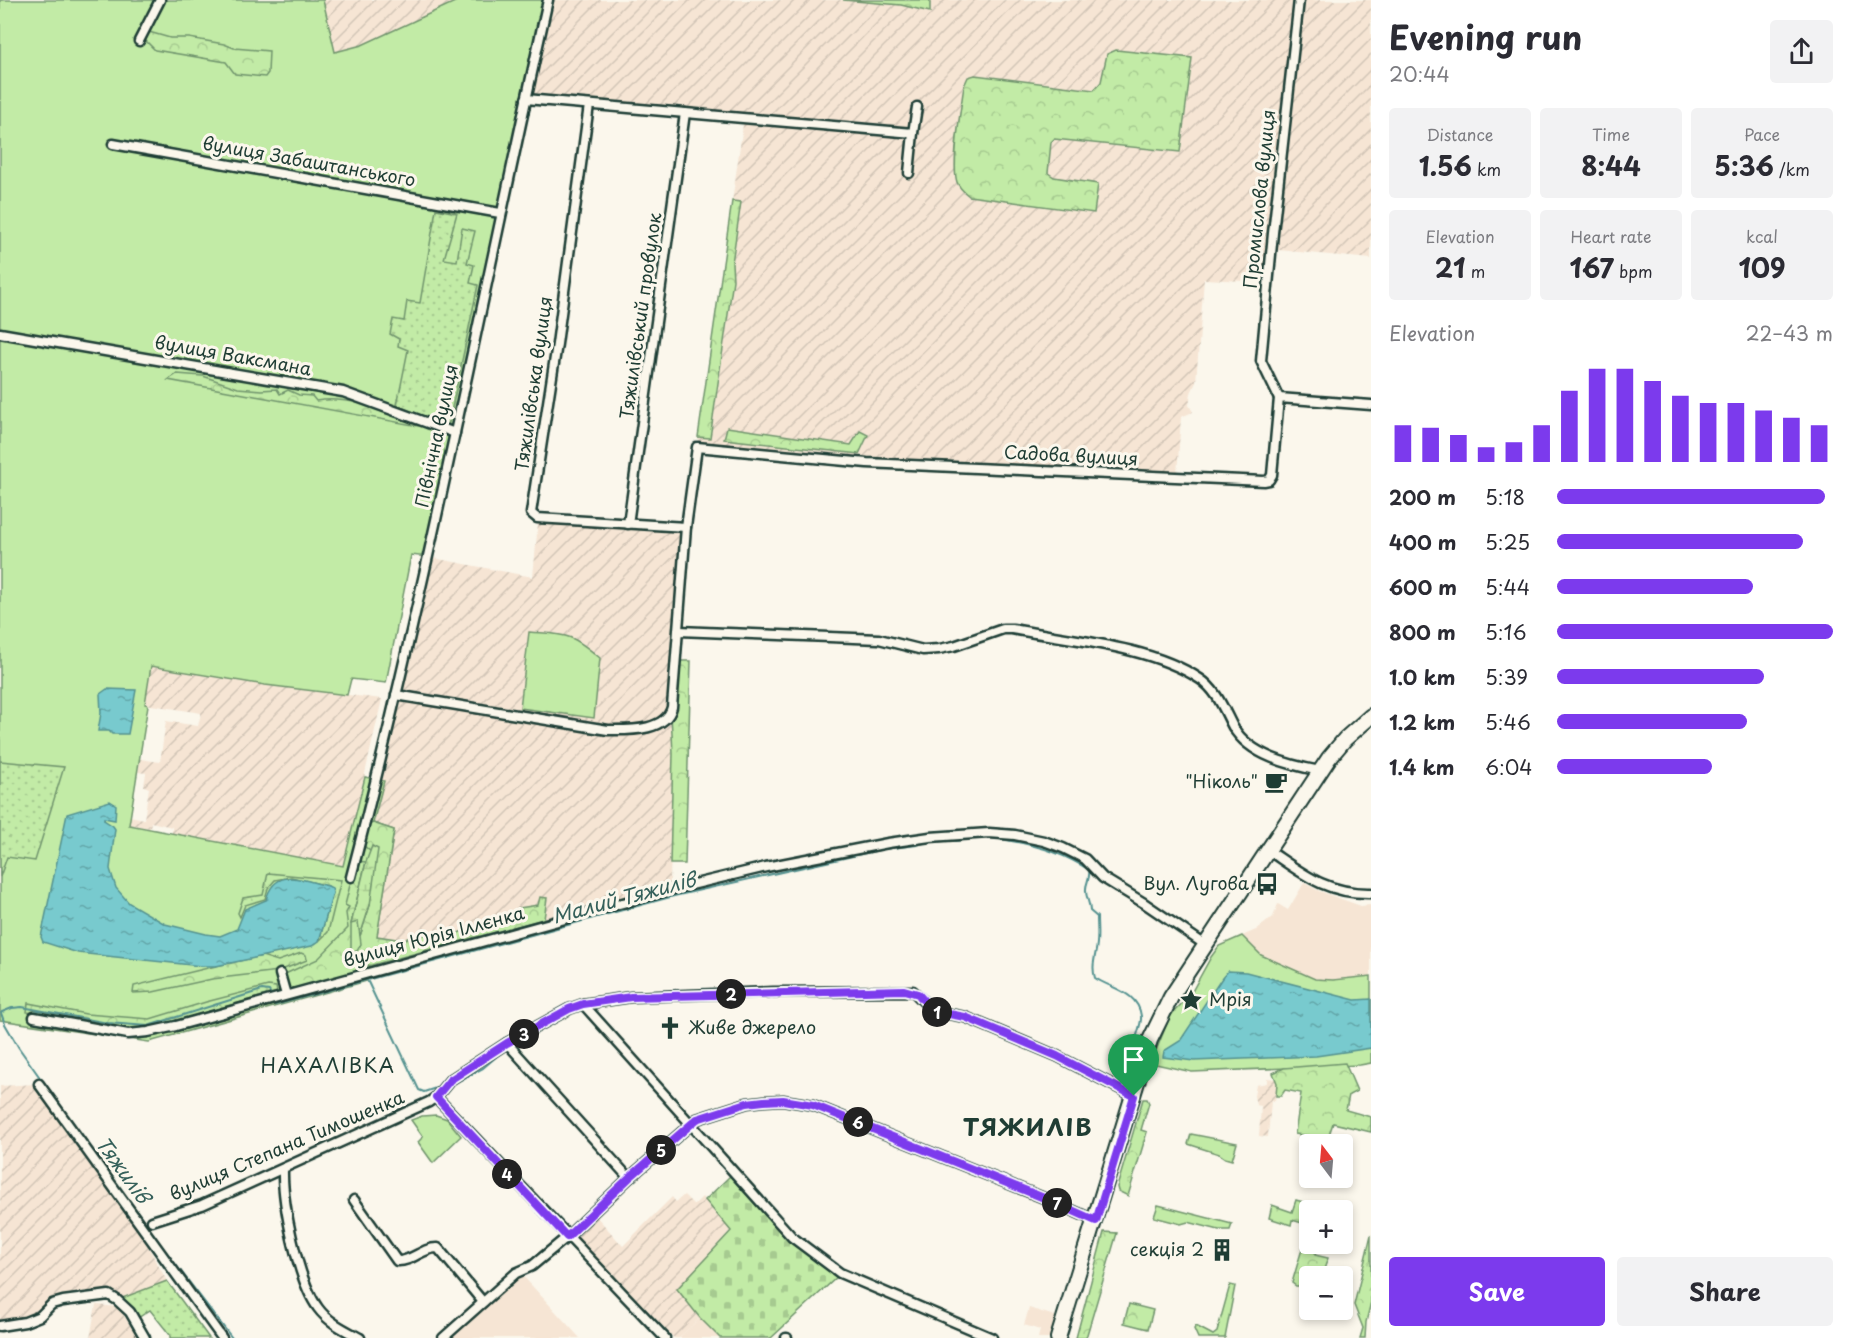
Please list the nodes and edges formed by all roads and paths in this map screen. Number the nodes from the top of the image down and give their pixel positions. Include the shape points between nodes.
1 (160, 0) edge
2 (548, 0) edge
3 (1299, 0) edge
4 (140, 41) dead end
5 (526, 99) junction
6 (588, 105) junction
7 (916, 107) dead end
8 (686, 113) junction
9 (913, 133) junction
10 (112, 144) dead end
11 (909, 173) dead end
12 (500, 213) junction
13 (0, 333) edge
14 (1279, 398) junction
15 (1371, 405) edge
16 (454, 433) junction
17 (628, 524) junction
18 (686, 527) junction
19 (679, 631) junction
20 (396, 695) junction
21 (1371, 716) edge
22 (1320, 771) junction
23 (1268, 850) junction
24 (351, 877) dead end
25 (1371, 893) edge
26 (1204, 944) junction
27 (280, 974) dead end
28 (286, 995) junction
29 (583, 1004) junction
30 (34, 1017) dead end
31 (507, 1043) junction
32 (39, 1084) dead end
33 (1134, 1096) junction
34 (436, 1097) junction
35 (692, 1123) junction
36 (283, 1169) junction
37 (629, 1178) junction
38 (354, 1200) dead end
39 (152, 1221) dead end
40 (1096, 1221) junction
41 (567, 1237) junction
42 (483, 1302) junction
43 (0, 1326) edge
44 (145, 1338) edge
45 (222, 1338) edge
46 (360, 1338) edge
47 (443, 1338) edge
48 (665, 1338) edge
49 (992, 1338) edge
50 (1058, 1338) edge

1 - 4 street
2 - 5 street, Північна вулиця
3 - 14 street, Промислова вулиця via 1261,362
5 - 6 street
5 - 12 street, Північна вулиця
6 - 8 street
6 - 17 street, Тяжилівська вулиця via 531,513 537,518
7 - 9 street
8 - 9 street
8 - 17 street, Тяжилівський провулок
9 - 11 street
10 - 12 street, вулиця Забаштанського
12 - 16 street, Північна вулиця
13 - 16 street, вулиця Ваксмана via 343,392
14 - 15 street
14 - 18 street, Садова вулиця via 1272,475 1264,482 867,463 697,447
16 - 20 street, Північна вулиця
17 - 18 street, Тяжилівська вулиця
18 - 19 street
19 - 20 street via 671,714 652,726 608,730
19 - 22 street via 879,639 923,650 939,649 1003,629 1145,653 1202,680 1214,691 1235,730 1261,752
20 - 24 street, Північна вулиця
21 - 22 main road via 1345,739
22 - 23 main road
23 - 25 street via 1307,878 1334,889
23 - 26 main road
26 - 28 street, вулиця Юрія Іллєнка via 1103,878 1085,859 1044,841 989,833 909,839 756,870
26 - 33 main road via 1159,1019
27 - 28 street
28 - 30 street, вулиця Юрія Іллєнка via 141,1033
29 - 31 street, вулиця Степана Тимошенка
29 - 33 street, вулиця Степана Тимошенка via 631,997 913,991 933,1011 965,1017 1057,1056
29 - 35 street
31 - 34 street, вулиця Степана Тимошенка via 450,1080
31 - 37 street
32 - 45 street
33 - 40 main road
34 - 36 street, вулиця Степана Тимошенка
34 - 41 street
35 - 37 street
35 - 40 street via 705,1115 747,1103 783,1100 813,1105
35 - 49 street via 788,1234 840,1273
36 - 39 street, вулиця Степана Тимошенка via 202,1205
36 - 46 street via 294,1242 310,1294 327,1318
37 - 41 street
38 - 42 street via 397,1261 404,1262 432,1247 438,1248
40 - 50 main road
41 - 42 street
41 - 48 street
42 - 47 street
43 - 44 street via 40,1316 52,1304 109,1295 130,1312

